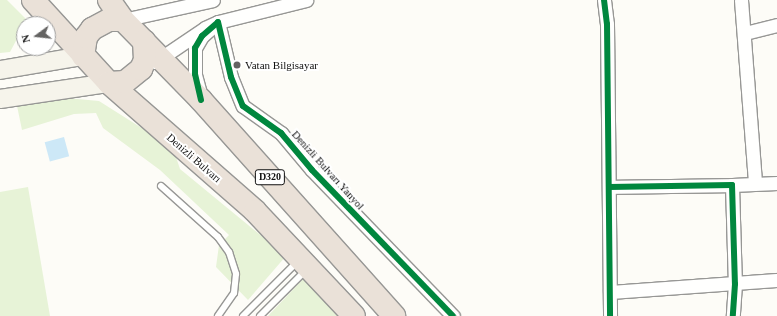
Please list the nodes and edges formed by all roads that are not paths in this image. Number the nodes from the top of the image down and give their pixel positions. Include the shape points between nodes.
1 (33, 0) edge
2 (109, 0) edge
3 (213, 0) edge
4 (306, 0) edge
5 (604, 0) edge
6 (741, 0) edge
7 (123, 20) junction
8 (218, 22) junction
9 (777, 25) edge
10 (745, 33) junction
11 (144, 41) junction
12 (83, 56) junction
13 (161, 58) junction
14 (0, 70) edge
15 (134, 77) junction
16 (109, 83) junction
17 (0, 99) edge
18 (201, 100) junction
19 (755, 183) junction
20 (777, 183) edge
21 (732, 185) junction
22 (161, 186) dead end
23 (609, 187) junction
24 (305, 263) junction
25 (777, 280) edge
26 (735, 284) junction
27 (610, 292) junction
28 (218, 316) edge
29 (242, 316) edge
30 (260, 316) edge
31 (354, 316) edge
32 (394, 316) edge
33 (453, 316) edge
34 (610, 316) edge
35 (733, 316) edge

1 - 12 highway, Denizli Bulvarı
2 - 7 highway, D320
3 - 7 street
4 - 8 street
5 - 23 street via 607,24
6 - 10 street
7 - 11 highway, D320
7 - 12 highway via 109,20 92,29 86,37
8 - 13 street
8 - 18 street via 202,36 195,48 195,74
8 - 33 street, Denizli Bulvarı Yanyol via 231,77 243,106 281,133 312,170
9 - 10 street
10 - 19 street
11 - 13 highway, D320
11 - 15 highway via 145,60
12 - 14 street
12 - 16 highway, Denizli Bulvarı
13 - 15 street
13 - 18 highway, D320
15 - 16 highway via 125,82
16 - 17 street
16 - 24 highway, Denizli Bulvarı via 255,211
18 - 32 highway, D320
19 - 20 street
19 - 21 street
21 - 23 street
21 - 26 street
22 - 28 lane via 218,237 229,252 236,274 234,293
23 - 27 street
24 - 29 lane
24 - 30 lane
24 - 31 highway, Denizli Bulvarı
25 - 26 street
26 - 27 street
26 - 35 street
27 - 34 street

